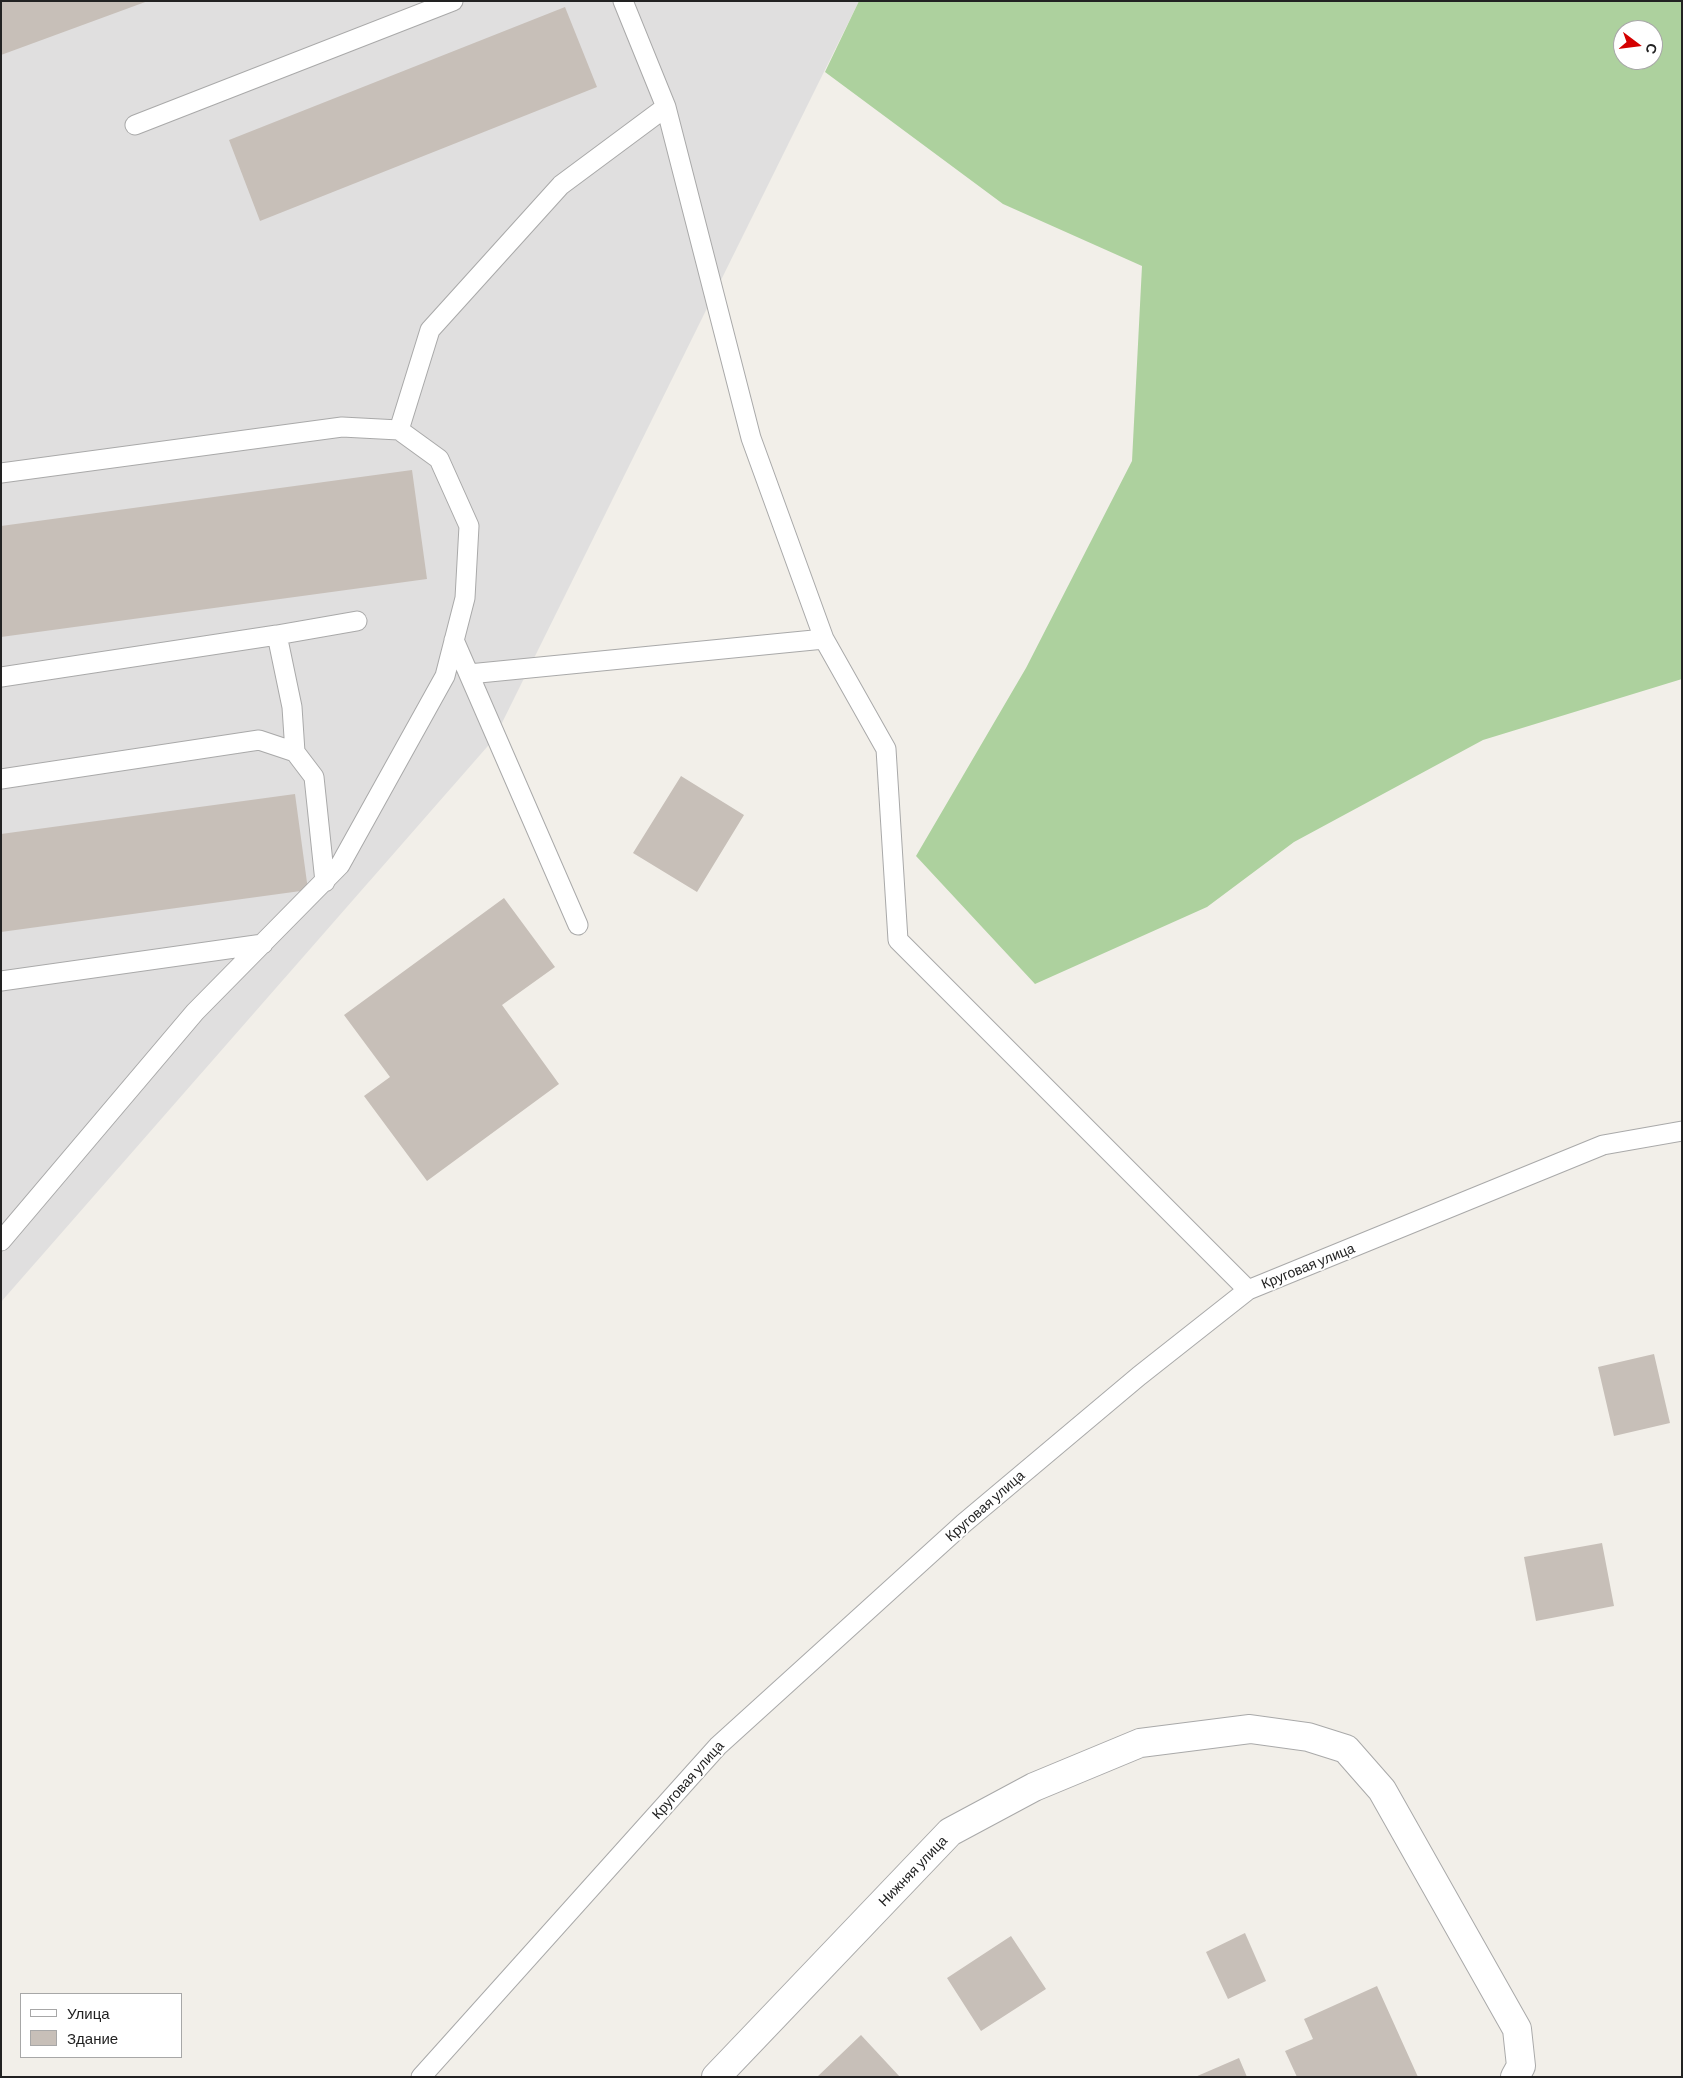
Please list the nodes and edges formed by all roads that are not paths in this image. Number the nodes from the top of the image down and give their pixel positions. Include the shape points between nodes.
1 (453, 1) edge
2 (623, 1) edge
3 (666, 108) junction
4 (135, 125) dead end
5 (399, 430) junction
6 (1, 473) edge
7 (357, 621) dead end
8 (277, 635) junction
9 (824, 639) junction
10 (454, 640) junction
11 (469, 674) junction
12 (1, 677) edge
13 (295, 752) junction
14 (1, 779) edge
15 (325, 882) junction
16 (578, 925) dead end
17 (263, 944) junction
18 (1, 981) edge
19 (1682, 1131) edge
20 (1, 1241) edge
21 (1248, 1290) junction
22 (421, 2077) edge
23 (716, 2077) edge
24 (1515, 2077) edge

1 - 4 lane
2 - 3 lane
3 - 5 lane via 561,185 430,330
3 - 9 lane via 751,438
5 - 6 lane via 342,427
5 - 10 lane via 439,459 469,526 465,598
7 - 8 lane
8 - 12 lane
8 - 13 lane via 292,706
9 - 11 lane
9 - 21 lane via 886,749 898,940
10 - 11 lane
10 - 15 lane via 444,676 340,865
11 - 16 lane
13 - 14 lane via 259,740
13 - 15 lane via 314,777
15 - 17 lane
17 - 18 lane
17 - 20 lane via 195,1012
19 - 21 lane, Круговая улица via 1603,1145
21 - 22 lane, Круговая улица via 1139,1376 964,1523 718,1746
23 - 24 street, Нижняя улица via 950,1832 1034,1787 1140,1743 1250,1729 1308,1737 1346,1749 1382,1790 1517,2029 1521,2066

